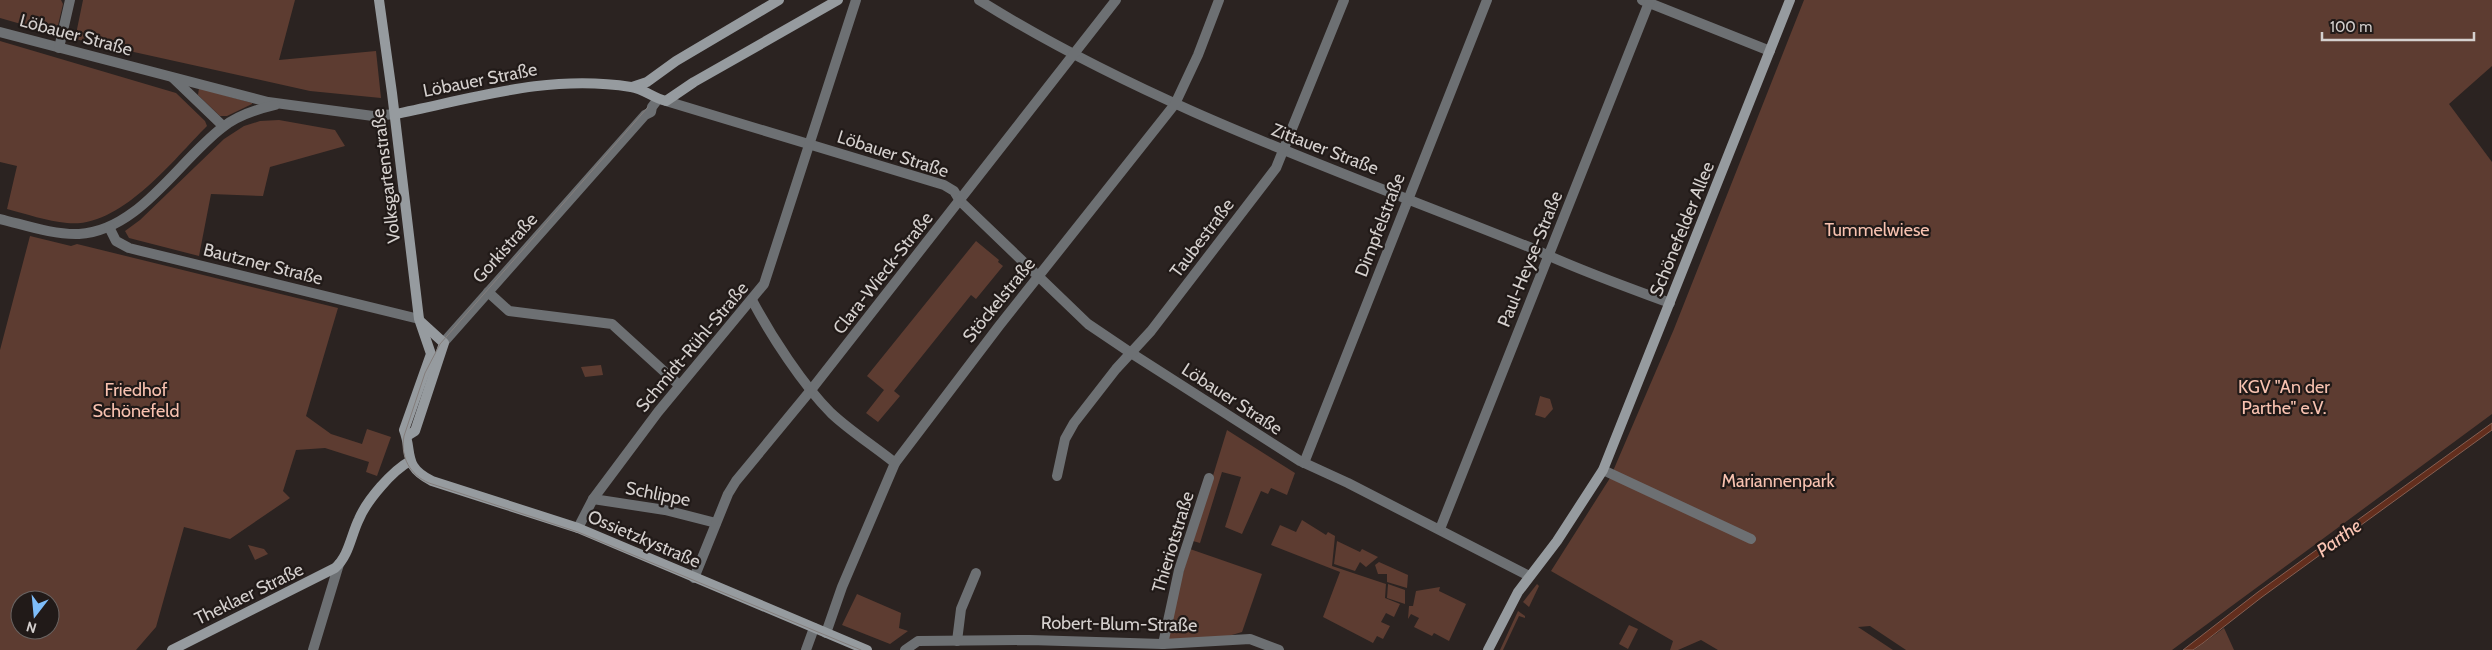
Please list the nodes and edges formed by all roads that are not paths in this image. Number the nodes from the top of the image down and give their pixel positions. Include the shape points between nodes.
1 (70, 0) edge
2 (378, 0) edge
3 (779, 0) edge
4 (838, 0) edge
5 (856, 0) edge
6 (979, 0) edge
7 (1116, 0) edge
8 (1219, 0) edge
9 (1344, 0) edge
10 (1487, 0) edge
11 (1790, 0) edge
12 (1647, 1) edge
13 (0, 32) edge
14 (59, 48) junction
15 (1770, 51) junction
16 (1074, 55) junction
17 (172, 77) junction
18 (631, 87) junction
19 (662, 100) junction
20 (281, 103) junction
21 (1175, 104) junction
22 (395, 114) junction
23 (223, 126) junction
24 (810, 145) junction
25 (1284, 151) junction
26 (1408, 198) junction
27 (960, 201) junction
28 (0, 219) edge
29 (109, 227) junction
30 (1547, 257) junction
31 (1038, 278) junction
32 (488, 292) junction
33 (752, 300) junction
34 (1670, 303) junction
35 (419, 319) junction
36 (444, 342) junction
37 (1131, 353) junction
38 (679, 384) junction
39 (812, 390) junction
40 (407, 436) junction
41 (410, 461) junction
42 (895, 463) junction
43 (1304, 464) junction
44 (1603, 470) junction
45 (1057, 476) dead end
46 (1209, 478) dead end
47 (593, 499) junction
48 (716, 523) junction
49 (578, 528) junction
50 (1440, 529) junction
51 (1751, 539) dead end
52 (339, 564) junction
53 (976, 573) dead end
54 (1529, 576) junction
55 (694, 578) junction
56 (814, 628) junction
57 (826, 632) junction
58 (957, 641) junction
59 (1163, 644) junction
60 (1101, 646) edge
61 (178, 649) edge
62 (313, 650) edge
63 (806, 650) edge
64 (867, 650) edge
65 (905, 650) edge
66 (1279, 650) edge
67 (1488, 650) edge

1 - 14 street
2 - 22 main road, Volksgartenstraße
3 - 18 main road via 676,61 647,82
4 - 19 main road, Gorkistraße
5 - 24 street, Schmidt-Rühl-Straße
6 - 16 street, Zittauer Straße
7 - 16 street, Clara-Wieck-Straße
8 - 21 street, Stöckelstraße
9 - 25 street, Taubestraße
10 - 26 street, Dimpfelstraße
11 - 15 main road, Schönefelder Allee
12 - 15 street
12 - 30 street, Paul-Heyse-Straße
13 - 14 street, Löbauer Straße
14 - 17 street, Löbauer Straße
15 - 34 main road, Schönefelder Allee
16 - 21 street, Zittauer Straße
16 - 27 street, Clara-Wieck-Straße
17 - 20 street, Löbauer Straße
17 - 23 street, Löbauer Straße
18 - 19 main road, Löbauer Straße
18 - 22 main road, Löbauer Straße via 544,84
19 - 24 street, Löbauer Straße
19 - 32 street, Gorkistraße via 652,107 651,112
20 - 22 street, Löbauer Straße via 373,116
20 - 23 street
21 - 25 street, Zittauer Straße
21 - 31 street, Stöckelstraße
22 - 35 main road, Volksgartenstraße
23 - 29 street via 153,194 128,216
24 - 27 street, Löbauer Straße via 944,185
24 - 33 street, Schmidt-Rühl-Straße via 766,278
25 - 26 street, Zittauer Straße
25 - 37 street, Taubestraße via 1271,175 1152,331
26 - 30 street, Zittauer Straße
26 - 43 street, Dimpfelstraße
27 - 31 street, Löbauer Straße
27 - 39 street, Clara-Wieck-Straße
28 - 29 street via 78,234
29 - 35 street, Bautzner Straße via 116,241 129,248
30 - 34 street, Zittauer Straße
30 - 50 street, Paul-Heyse-Straße
31 - 37 street, Löbauer Straße via 1088,324
31 - 42 street, Stöckelstraße
32 - 36 street, Gorkistraße
32 - 38 street via 509,311 612,324
33 - 38 street, Schmidt-Rühl-Straße
33 - 39 street
34 - 44 main road, Schönefelder Allee
35 - 36 main road
35 - 40 main road, Volksgartenstraße via 430,354 404,428
36 - 40 main road, Gorkistraße via 415,432
37 - 43 street, Löbauer Straße
37 - 45 street, Taubestraße via 1074,423 1065,439
38 - 47 street, Schmidt-Rühl-Straße
39 - 42 street via 832,413
39 - 48 street, Clara-Wieck-Straße via 736,481
40 - 41 main road
41 - 49 main road, Ossietzkystraße via 421,476 432,481
41 - 52 main road via 396,471 359,518
42 - 57 street, Stöckelstraße
43 - 50 street, Löbauer Straße
44 - 51 street
44 - 54 main road, Schönefelder Allee via 1557,541
46 - 59 street, Thieriotstraße via 1180,570
47 - 48 street, Schlippe via 665,510
47 - 49 street, Schmidt-Rühl-Straße
48 - 55 street, Clara-Wieck-Straße
49 - 55 main road, Ossietzkystraße
50 - 54 street, Löbauer Straße
52 - 61 main road, Theklaer Straße
52 - 62 street
53 - 58 street via 961,609
54 - 67 main road, Schönefelder Allee
55 - 56 main road, Ossietzkystraße
56 - 57 main road, Ossietzkystraße
56 - 63 street
57 - 64 main road, Ossietzkystraße
58 - 60 street, Robert-Blum-Straße
58 - 65 street, Robert-Blum-Straße via 918,641
59 - 60 street, Robert-Blum-Straße
59 - 66 street, Robert-Blum-Straße via 1250,639

